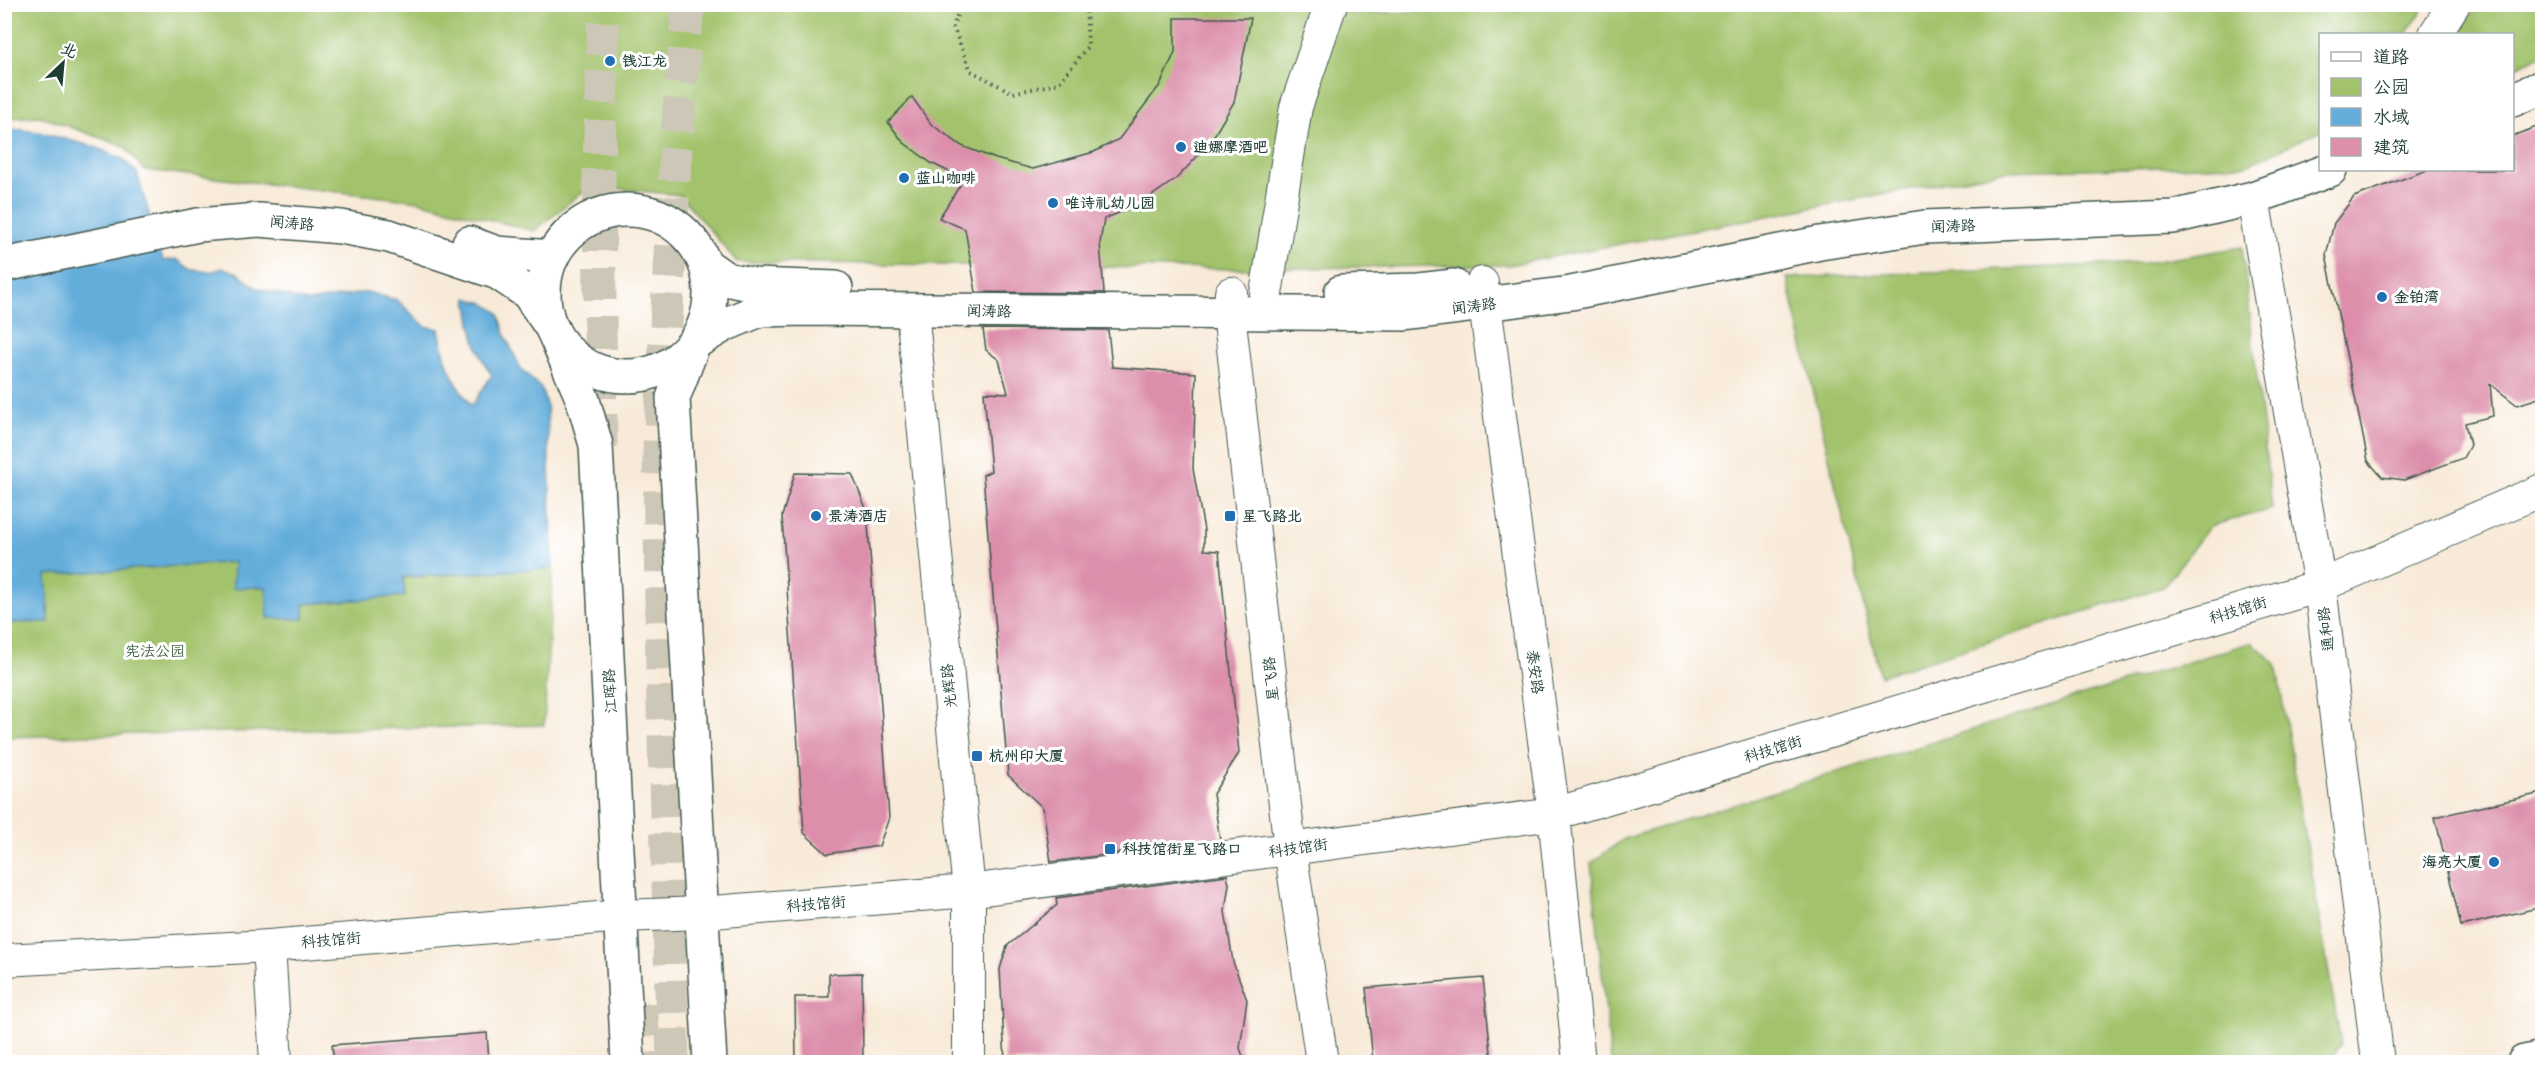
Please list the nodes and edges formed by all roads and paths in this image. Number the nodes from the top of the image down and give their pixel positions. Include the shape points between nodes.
1 (961, 4) edge
2 (1086, 4) edge
3 (1331, 4) edge
4 (2454, 4) edge
5 (2436, 33) edge
6 (2542, 87) edge
7 (2514, 99) edge
8 (2327, 171) edge
9 (2253, 198) junction
10 (194, 215) junction
11 (4, 247) edge
12 (552, 257) junction
13 (4, 265) edge
14 (706, 265) junction
15 (1483, 293) junction
16 (1266, 294) junction
17 (1230, 303) junction
18 (912, 310) junction
19 (552, 328) junction
20 (694, 343) junction
21 (2542, 490) edge
22 (2320, 586) junction
23 (1554, 814) junction
24 (1290, 849) junction
25 (969, 891) junction
26 (701, 913) junction
27 (622, 916) junction
28 (269, 945) junction
29 (4, 960) edge
30 (2542, 1058) edge
31 (276, 1062) edge
32 (628, 1062) edge
33 (710, 1062) edge
34 (969, 1062) edge
35 (1322, 1062) edge
36 (1579, 1062) edge
37 (2378, 1062) edge
38 (2524, 1062) edge

1 - 2 path via 953,27 971,71 1013,93 1059,83 1088,46
3 - 16 street via 1296,107
4 - 5 street
6 - 7 main road
8 - 9 main road, 闻涛路
9 - 15 main road, 闻涛路 via 1950,208 1863,216 1562,273
9 - 22 street, 通和路
10 - 11 main road, 闻涛路 via 73,227
10 - 12 main road, 闻涛路 via 223,200 298,202 433,230 497,253
10 - 13 main road, 闻涛路 via 103,243
10 - 19 main road, 闻涛路 via 340,227 389,236 498,273 528,293
12 - 14 main road, 闻涛路 via 568,234 590,218 617,210 645,211 671,222 692,240
12 - 19 main road, 闻涛路 via 545,280 545,305
14 - 17 main road, 闻涛路 via 726,279 754,285
14 - 20 main road, 闻涛路 via 711,292 707,319
15 - 16 main road, 闻涛路 via 1419,290
15 - 17 main road, 闻涛路 via 1405,314
15 - 23 street, 泰安路
16 - 17 main road, 闻涛路
17 - 18 main road, 闻涛路
17 - 24 street, 星飞路
18 - 20 main road, 闻涛路 via 760,310
18 - 25 street, 光辉路
19 - 20 main road, 闻涛路 via 568,351 591,368 614,375 639,375 663,369
19 - 27 main road, 江晖路 via 583,400 596,445
20 - 26 main road via 673,398
21 - 22 street, 科技馆街
22 - 23 street, 科技馆街
22 - 37 street, 通和路
23 - 24 street, 科技馆街
23 - 36 street, 泰安路
24 - 25 street, 科技馆街
24 - 35 street, 星飞路
25 - 26 street, 科技馆街
25 - 34 street, 光辉路
26 - 27 street, 科技馆街
26 - 33 main road
27 - 28 street, 科技馆街
27 - 32 main road, 江晖路
28 - 29 street, 科技馆街
28 - 31 street
30 - 38 main road

